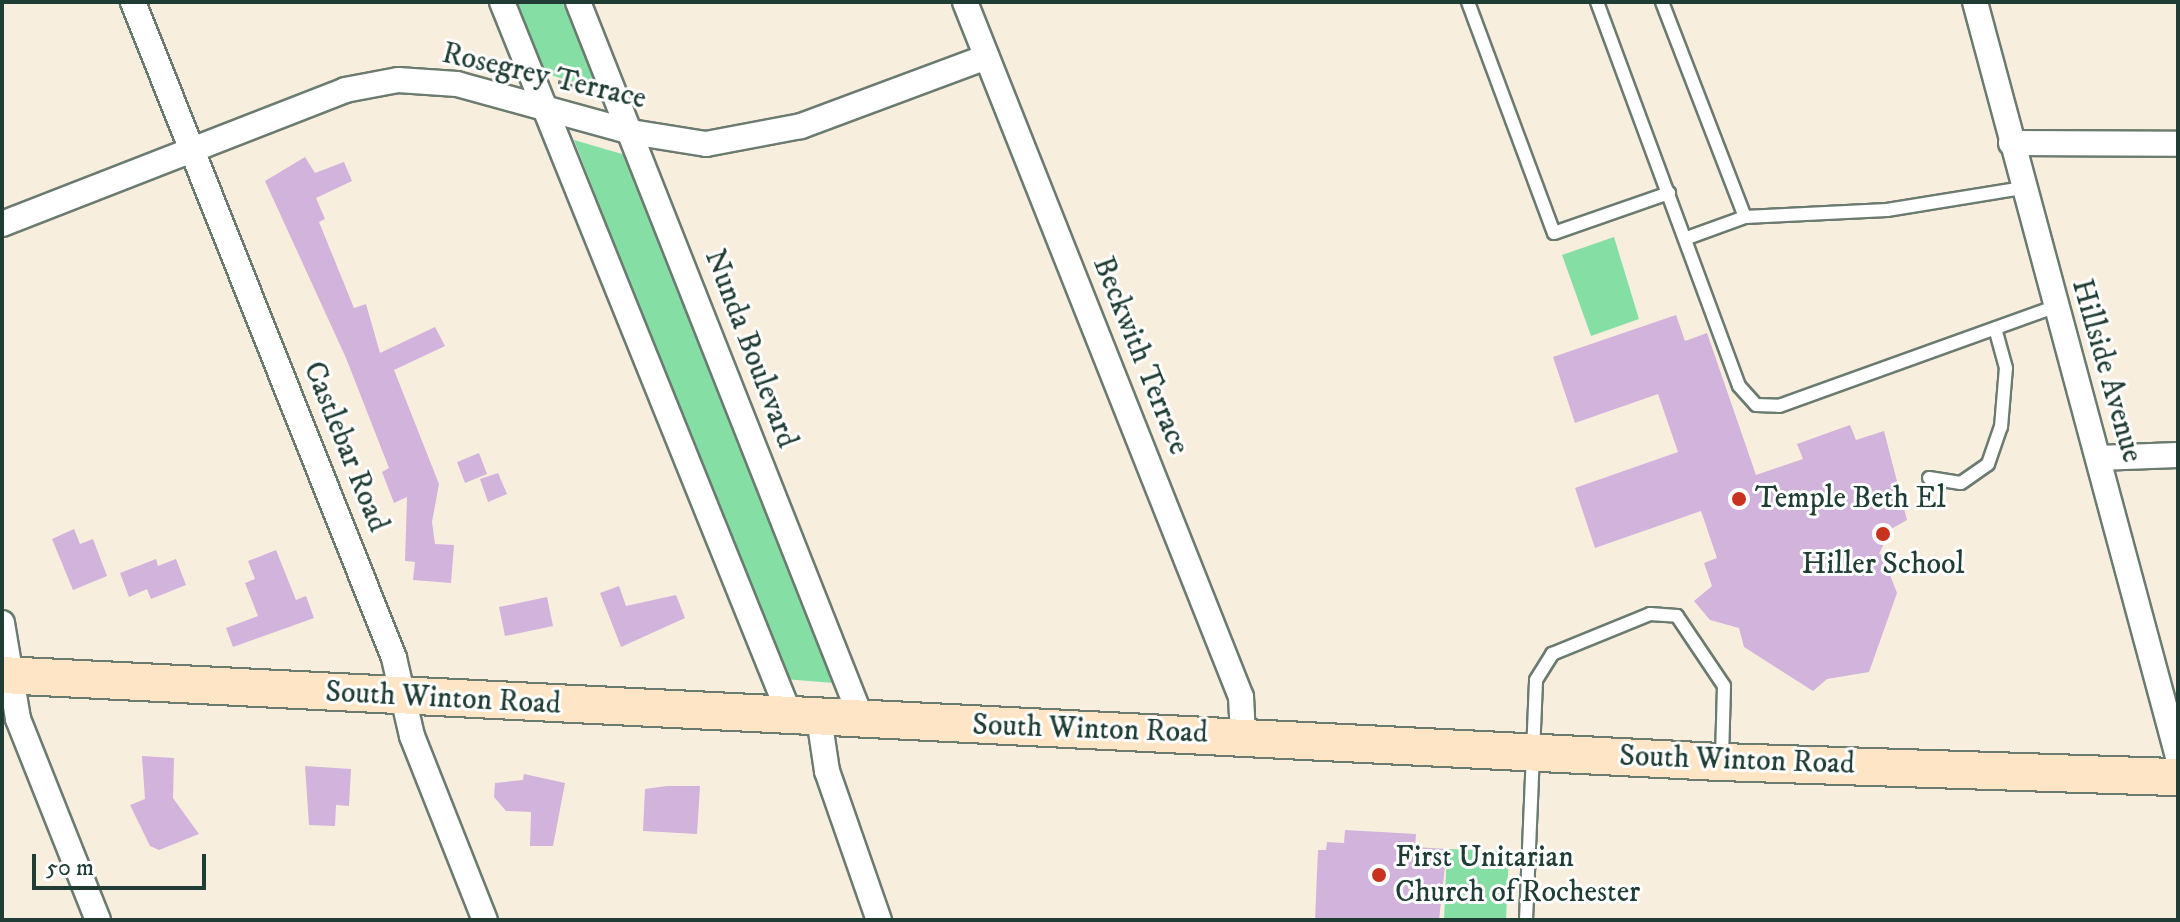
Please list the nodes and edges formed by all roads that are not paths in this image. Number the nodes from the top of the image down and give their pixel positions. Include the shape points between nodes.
1 (133, 2) edge
2 (502, 2) edge
3 (578, 2) edge
4 (965, 2) edge
5 (1468, 2) edge
6 (1597, 2) edge
7 (1662, 2) edge
8 (1975, 2) edge
9 (987, 57) junction
10 (545, 109) junction
11 (631, 132) junction
12 (2011, 143) junction
13 (2178, 144) edge
14 (192, 148) junction
15 (2023, 188) junction
16 (1669, 193) junction
17 (1745, 217) junction
18 (2, 224) edge
19 (1687, 238) junction
20 (2054, 307) junction
21 (1995, 328) junction
22 (2178, 455) edge
23 (2098, 458) junction
24 (1929, 478) dead end
25 (2, 623) edge
26 (7, 675) edge
27 (406, 698) junction
28 (805, 718) junction
29 (862, 720) junction
30 (1243, 736) junction
31 (1533, 752) junction
32 (2178, 757) edge
33 (1721, 762) junction
34 (2178, 777) edge
35 (98, 920) edge
36 (485, 920) edge
37 (879, 920) edge
38 (1526, 920) edge

1 - 14 street, Castlebar Road
2 - 10 street
3 - 11 street, Nunda Boulevard
4 - 9 street, Beckwith Terrace
5 - 16 lane via 1554,233
6 - 16 lane
7 - 17 lane
8 - 12 street, Hillside Avenue
9 - 11 street, Rosegrey Terrace via 766,136 706,144
9 - 30 street, Beckwith Terrace via 1241,697
10 - 11 street, Rosegrey Terrace
10 - 14 street, Rosegrey Terrace via 457,84 398,80 345,90
10 - 28 street
11 - 29 street, Nunda Boulevard
12 - 13 street
12 - 15 street, Hillside Avenue
14 - 18 street, Rosegrey Terrace
14 - 27 street, Castlebar Road
15 - 17 lane via 1887,210
15 - 20 street, Hillside Avenue
16 - 19 lane
17 - 19 lane
19 - 21 lane via 1739,386 1756,405 1779,406
20 - 21 lane
20 - 23 street, Hillside Avenue
21 - 24 lane via 2006,368 2001,427 1988,464 1961,483
22 - 23 street
23 - 32 street, Hillside Avenue
25 - 26 street
26 - 27 main road, South Winton Road
26 - 35 street via 18,719
27 - 28 main road, South Winton Road
27 - 36 street, Castlebar Road via 412,736
28 - 29 main road, South Winton Road
28 - 37 street
29 - 30 main road, South Winton Road
30 - 31 main road, South Winton Road
31 - 33 main road, South Winton Road
31 - 33 lane via 1536,680 1552,654 1650,614 1677,616 1724,686
31 - 38 lane
33 - 34 main road, South Winton Road

